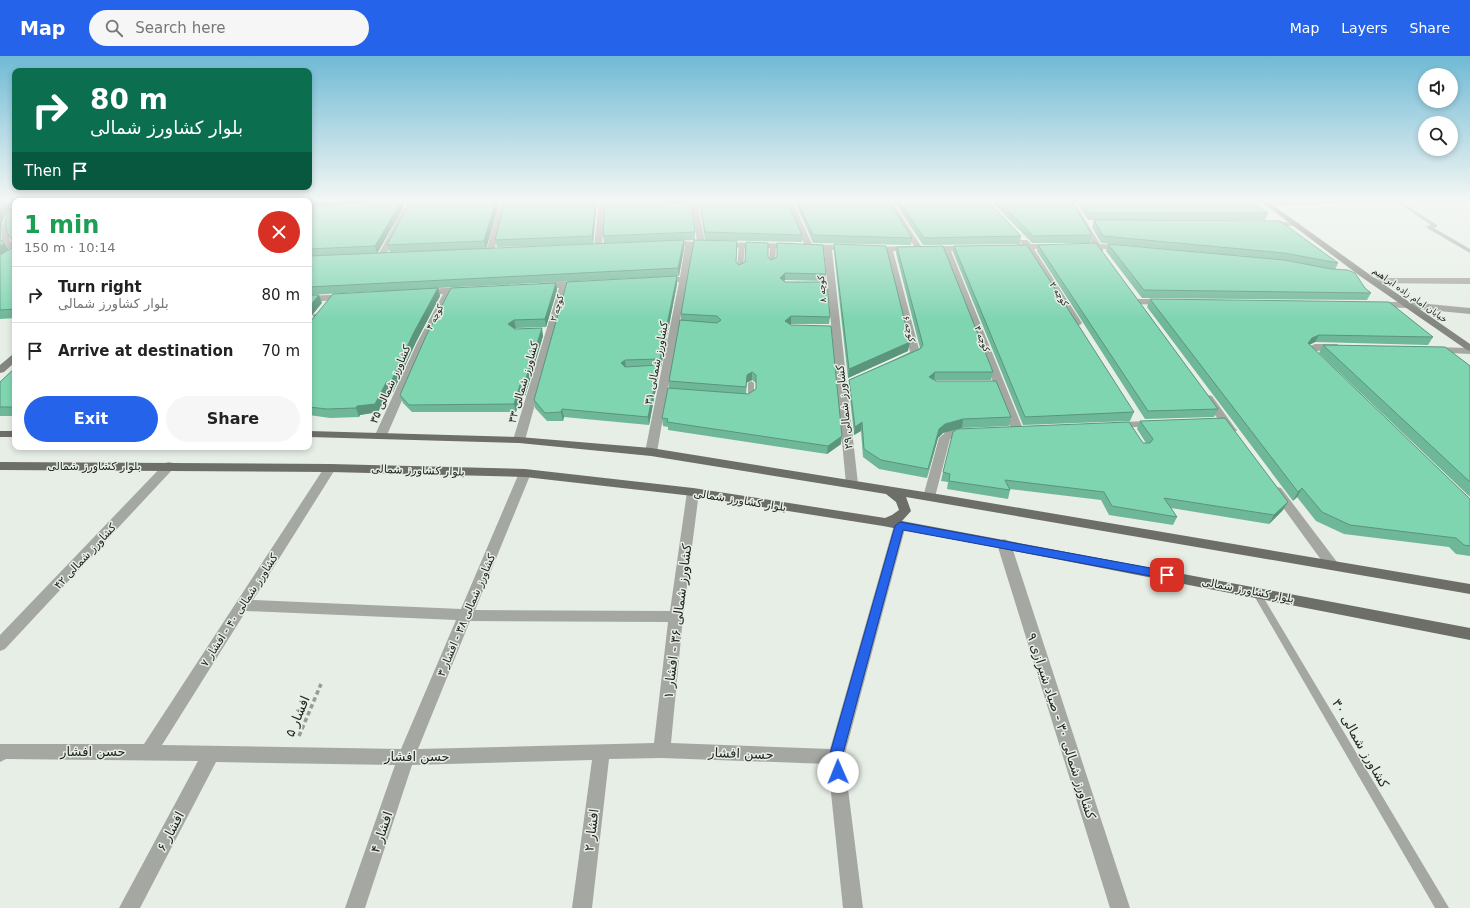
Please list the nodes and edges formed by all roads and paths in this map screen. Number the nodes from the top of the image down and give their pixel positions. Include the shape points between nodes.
1 (6, 240) edge
2 (391, 240) edge
3 (493, 240) edge
4 (599, 240) edge
5 (700, 240) edge
6 (806, 240) edge
7 (914, 240) edge
8 (1022, 240) edge
9 (1095, 240) edge
10 (1317, 240) edge
11 (1451, 240) edge
12 (690, 243) junction
13 (662, 244) edge
14 (701, 244) junction
15 (742, 244) junction
16 (773, 245) junction
17 (598, 246) edge
18 (809, 246) junction
19 (1028, 246) junction
20 (1059, 246) edge
21 (1074, 246) edge
22 (1097, 246) junction
23 (1006, 247) edge
24 (828, 248) junction
25 (976, 248) edge
26 (1135, 248) edge
27 (946, 249) junction
28 (889, 250) junction
29 (920, 250) junction
30 (12, 251) edge
31 (1470, 251) edge
32 (490, 252) edge
33 (381, 257) edge
34 (1106, 258) edge
35 (772, 264) edge
36 (740, 268) edge
37 (1348, 274) edge
38 (1363, 274) junction
39 (684, 279) junction
40 (654, 280) edge
41 (1373, 281) junction
42 (1470, 281) edge
43 (586, 284) edge
44 (564, 285) junction
45 (533, 286) edge
46 (472, 290) edge
47 (449, 291) junction
48 (418, 293) edge
49 (356, 296) edge
50 (332, 298) junction
51 (312, 299) edge
52 (1178, 303) edge
53 (1368, 305) edge
54 (1408, 306) junction
55 (1470, 311) edge
56 (314, 315) edge
57 (1147, 315) edge
58 (832, 329) joint
59 (546, 331) joint
60 (1082, 332) edge
61 (422, 343) joint
62 (1346, 348) edge
63 (1470, 348) edge
64 (1424, 350) edge
65 (1470, 352) edge
66 (12, 360) edge
67 (895, 362) edge
68 (1327, 368) edge
69 (0, 370) edge
70 (751, 382) edge
71 (985, 384) edge
72 (999, 384) junction
73 (1202, 390) edge
74 (741, 398) edge
75 (1224, 421) junction
76 (1209, 422) edge
77 (1163, 423) edge
78 (1104, 426) edge
79 (1001, 430) edge
80 (978, 431) edge
81 (0, 434) edge
82 (12, 434) edge
83 (312, 434) edge
84 (381, 435) junction
85 (519, 440) junction
86 (1239, 440) edge
87 (651, 452) junction
88 (0, 466) edge
89 (169, 466) junction
90 (330, 468) junction
91 (525, 474) junction
92 (852, 484) junction
93 (1271, 484) edge
94 (889, 490) junction
95 (693, 492) junction
96 (929, 497) junction
97 (883, 522) junction
98 (900, 526) junction
99 (1004, 544) junction
100 (1332, 565) junction
101 (1470, 589) edge
102 (1256, 592) junction
103 (242, 605) junction
104 (466, 615) junction
105 (676, 617) junction
106 (1470, 634) edge
107 (0, 645) edge
108 (321, 684) dead end
109 (662, 750) junction
110 (148, 752) junction
111 (601, 753) junction
112 (0, 754) edge
113 (212, 754) junction
114 (291, 755) junction
115 (406, 757) junction
116 (836, 757) junction
117 (129, 908) edge
118 (355, 908) edge
119 (582, 908) edge
120 (853, 908) edge
121 (1120, 908) edge
122 (1442, 908) edge

1 - 30 street
2 - 33 street
3 - 32 street
4 - 17 street
5 - 14 street
6 - 18 street
7 - 29 street
8 - 19 street, کوچه ۲
9 - 22 street
10 - 38 main road, خیابان امام زاده ابراهیم
11 - 31 lane
12 - 13 street
12 - 14 street
12 - 39 street, کشاورز شمالی ۳۱
14 - 15 street
15 - 16 street
15 - 36 lane
16 - 18 street
16 - 35 lane
18 - 24 street
19 - 20 street
19 - 23 street
19 - 60 street, کوچه ۲
21 - 22 street
22 - 26 street
22 - 34 street
24 - 28 street
24 - 58 street, کوچه ۸
25 - 27 street
27 - 29 street
27 - 72 street, کوچه ۴
28 - 29 street
28 - 67 street, کوچه ۶ via 915,353
37 - 38 street
38 - 41 main road, خیابان امام زاده ابراهیم
39 - 40 street
39 - 87 street, کشاورز شمالی ۳۱ via 679,325 663,370 666,392
41 - 42 street
41 - 54 main road, خیابان امام زاده ابراهیم
43 - 44 street
44 - 45 street
44 - 59 street, کوچه ۲
46 - 47 street
47 - 48 street
47 - 61 street, کوچه ۴
49 - 50 street
50 - 51 street
50 - 56 street
52 - 57 street via 1136,299
53 - 54 street
54 - 55 street
54 - 63 main road, خیابان امام زاده ابراهیم
58 - 92 street, کشاورز شمالی ۲۹ via 845,384
59 - 85 street, کشاورز شمالی ۳۳
61 - 84 street, کشاورز شمالی ۳۵
62 - 68 street via 1315,346 1311,349 1310,351
64 - 65 street
66 - 69 main road
70 - 74 lane via 751,398
71 - 72 street
72 - 79 street, کوچه ۴ via 1021,429
73 - 75 street
75 - 76 street
75 - 86 street
77 - 78 street
80 - 96 street via 954,433 945,438
81 - 82 main road
83 - 84 main road
84 - 85 main road
85 - 87 main road
87 - 92 main road
88 - 89 main road, بلوار کشاورز شمالی
89 - 90 main road, بلوار کشاورز شمالی
89 - 107 street, کشاورز شمالی ۴۲
90 - 91 main road, بلوار کشاورز شمالی
90 - 103 street, کشاورز شمالی ۴۰ - افشار ۷
91 - 95 main road, بلوار کشاورز شمالی
91 - 104 street, کشاورز شمالی ۳۸ - افشار ۳
92 - 94 main road
93 - 100 street
94 - 96 main road
94 - 97 main road via 904,503 905,511 895,520
95 - 97 main road, بلوار کشاورز شمالی
95 - 105 street, کشاورز شمالی ۳۶ - افشار ۱
96 - 100 main road
97 - 98 main road, بلوار کشاورز شمالی
98 - 99 main road, بلوار کشاورز شمالی
98 - 116 street
99 - 102 main road, بلوار کشاورز شمالی
99 - 121 street, کشاورز شمالی ۳۰ - صیاد شیرازی ۹
100 - 101 main road
102 - 106 main road, بلوار کشاورز شمالی
102 - 122 lane, کشاورز شمالی ۳۰
103 - 104 street
103 - 110 street, کشاورز شمالی ۴۰ - افشار ۷
104 - 105 street
104 - 115 street, کشاورز شمالی ۳۸ - افشار ۳
105 - 109 street, کشاورز شمالی ۳۶ - افشار ۱
108 - 114 path, افشار ۵
109 - 111 street, حسن افشار
109 - 116 street, حسن افشار
110 - 112 street, حسن افشار via 2,751
110 - 113 street, حسن افشار
111 - 115 street, حسن افشار
111 - 119 street, افشار ۲
113 - 114 street, حسن افشار
113 - 117 street, افشار ۶
114 - 115 street, حسن افشار
115 - 118 street, افشار ۴
116 - 120 street

